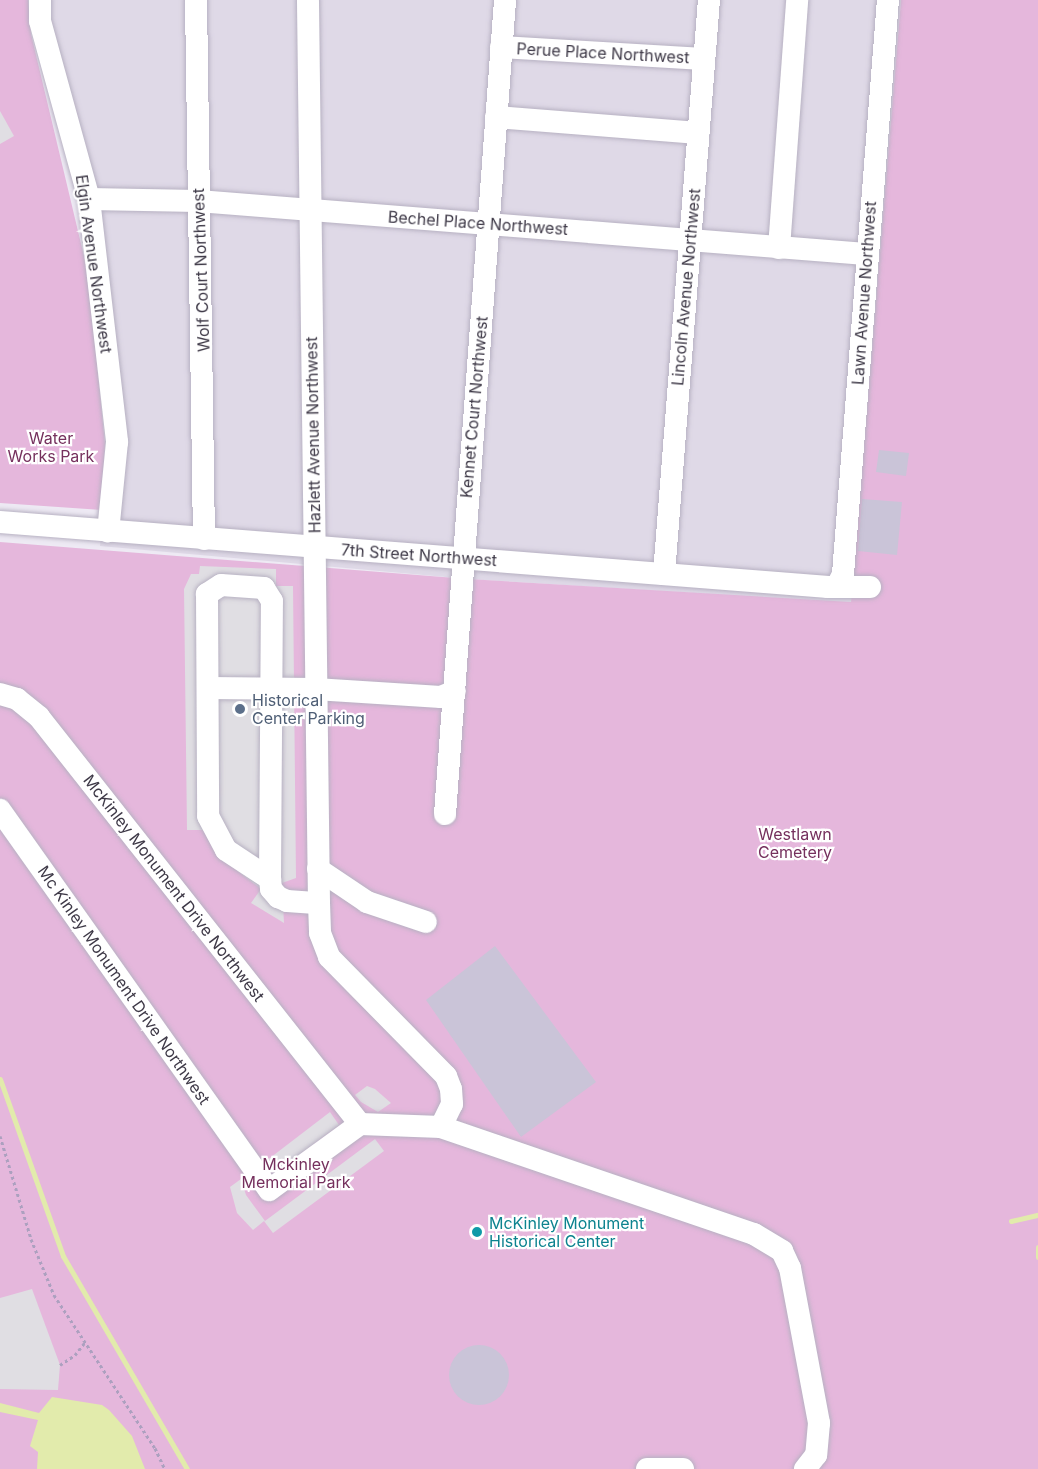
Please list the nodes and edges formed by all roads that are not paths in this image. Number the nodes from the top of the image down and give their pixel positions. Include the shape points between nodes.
1 (39, 0) edge
2 (196, 0) edge
3 (308, 0) edge
4 (505, 0) edge
5 (709, 0) edge
6 (796, 0) edge
7 (888, 0) edge
8 (501, 46) junction
9 (704, 59) junction
10 (496, 117) junction
11 (698, 133) junction
12 (89, 199) junction
13 (198, 201) junction
14 (311, 211) junction
15 (489, 224) junction
16 (689, 241) junction
17 (778, 248) junction
18 (866, 254) junction
19 (0, 522) edge
20 (108, 532) junction
21 (204, 539) junction
22 (314, 548) junction
23 (462, 558) junction
24 (664, 574) junction
25 (838, 584) junction
26 (870, 587) dead end
27 (208, 688) junction
28 (270, 688) junction
29 (315, 689) junction
30 (455, 691) junction
31 (0, 694) edge
32 (0, 810) edge
33 (445, 814) dead end
34 (318, 869) junction
35 (270, 879) junction
36 (320, 903) junction
37 (426, 922) dead end
38 (360, 1124) junction
39 (441, 1127) junction
40 (647, 1469) edge
41 (683, 1469) edge
42 (805, 1469) edge

1 - 12 street, Elgin Avenue Northwest via 40,21
2 - 13 street, Wolf Court Northwest
3 - 14 street, Hazlett Avenue Northwest
4 - 8 street, Kennet Court Northwest
5 - 9 street, Lincoln Avenue Northwest
6 - 17 street
7 - 18 street, Lawn Avenue Northwest
8 - 9 street, Perue Place Northwest
8 - 10 street, Kennet Court Northwest
9 - 11 street, Lincoln Avenue Northwest
10 - 11 street
10 - 15 street, Kennet Court Northwest
11 - 16 street, Lincoln Avenue Northwest
12 - 13 street, Bechel Place Northwest
12 - 20 street, Elgin Avenue Northwest via 117,442
13 - 14 street, Bechel Place Northwest
13 - 21 street, Wolf Court Northwest
14 - 15 street, Bechel Place Northwest
14 - 22 street, Hazlett Avenue Northwest
15 - 16 street, Bechel Place Northwest
15 - 23 street, Kennet Court Northwest
16 - 17 street, Bechel Place Northwest
16 - 24 street, Lincoln Avenue Northwest
17 - 18 street, Bechel Place Northwest
18 - 25 street, Lawn Avenue Northwest via 843,574
19 - 20 street, 7th Street Northwest
20 - 21 street, 7th Street Northwest
21 - 22 street, 7th Street Northwest
22 - 23 street, 7th Street Northwest
22 - 29 street, Hazlett Avenue Northwest
23 - 24 street, 7th Street Northwest
23 - 30 street, Kennet Court Northwest
24 - 25 street, 7th Street Northwest via 828,587
25 - 26 street
27 - 28 street
27 - 28 street via 207,594 221,585 264,588 272,601
27 - 35 street via 208,816 226,850
28 - 29 street
28 - 35 street
29 - 30 street via 441,697
29 - 34 street, Hazlett Avenue Northwest
30 - 33 street, Kennet Court Northwest
31 - 38 street, McKinley Monument Drive Northwest via 17,699 39,717
32 - 38 street, Mc Kinley Monument Drive Northwest via 269,1190
34 - 36 street, Hazlett Avenue Northwest
34 - 37 street via 367,902
35 - 36 street via 271,889 287,901
36 - 39 street, Hazlett Avenue Northwest via 320,933 329,957 446,1076 452,1104
38 - 39 street
39 - 42 street via 754,1234 782,1251 790,1268 819,1423 816,1455
40 - 41 street

